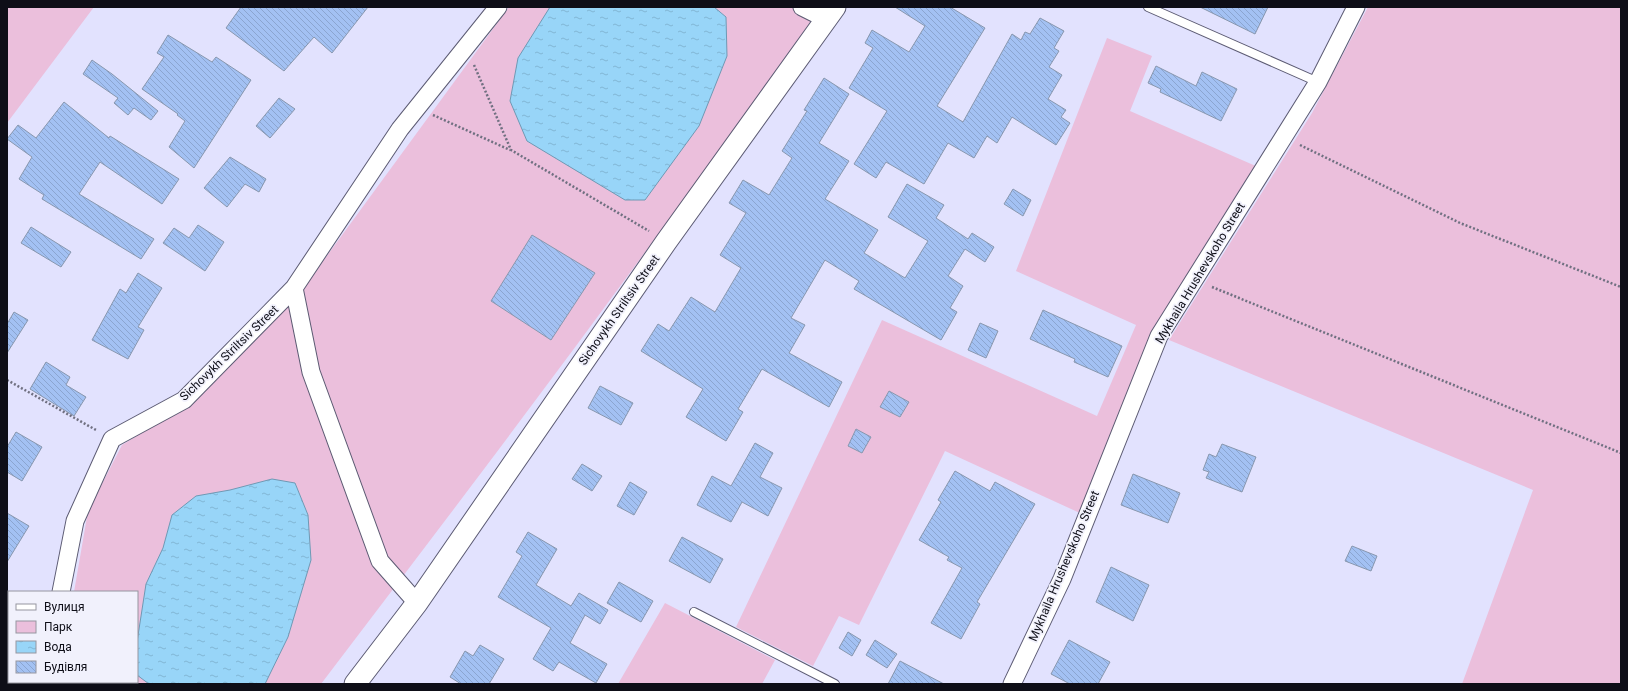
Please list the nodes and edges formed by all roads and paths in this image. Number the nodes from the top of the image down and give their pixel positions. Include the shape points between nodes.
1 (498, 7) edge
2 (802, 7) edge
3 (1148, 7) edge
4 (1356, 7) edge
5 (830, 13) edge
6 (466, 47) junction
7 (1318, 82) junction
8 (417, 108) junction
9 (1284, 137) junction
10 (511, 150) junction
11 (666, 242) junction
12 (1194, 280) junction
13 (1621, 287) edge
14 (294, 288) junction
15 (7, 380) edge
16 (112, 439) junction
17 (1621, 452) edge
18 (61, 591) edge
19 (417, 603) junction
20 (694, 612) dead end
21 (355, 684) edge
22 (835, 684) edge
23 (1012, 684) edge

1 - 6 street, Sichovykh Striltsiv Street
2 - 5 street, Sichovykh Striltsiv Street
3 - 7 lane
4 - 7 street, Mykhaila Hrushevskoho Street
5 - 11 street, Sichovykh Striltsiv Street
6 - 8 street, Sichovykh Striltsiv Street
6 - 10 path
7 - 9 street, Mykhaila Hrushevskoho Street
8 - 10 path
8 - 14 street, Sichovykh Striltsiv Street via 400,129
9 - 12 street, Mykhaila Hrushevskoho Street
9 - 13 path via 1460,223
10 - 11 path
11 - 19 street, Sichovykh Striltsiv Street
12 - 17 path
12 - 23 street, Mykhaila Hrushevskoho Street via 1159,336 1062,579
14 - 16 street, Sichovykh Striltsiv Street via 184,400
14 - 19 street, Sichovykh Striltsiv Street via 311,372 380,561
15 - 16 path
16 - 18 street via 75,521
19 - 21 street, Sichovykh Striltsiv Street
20 - 22 lane

